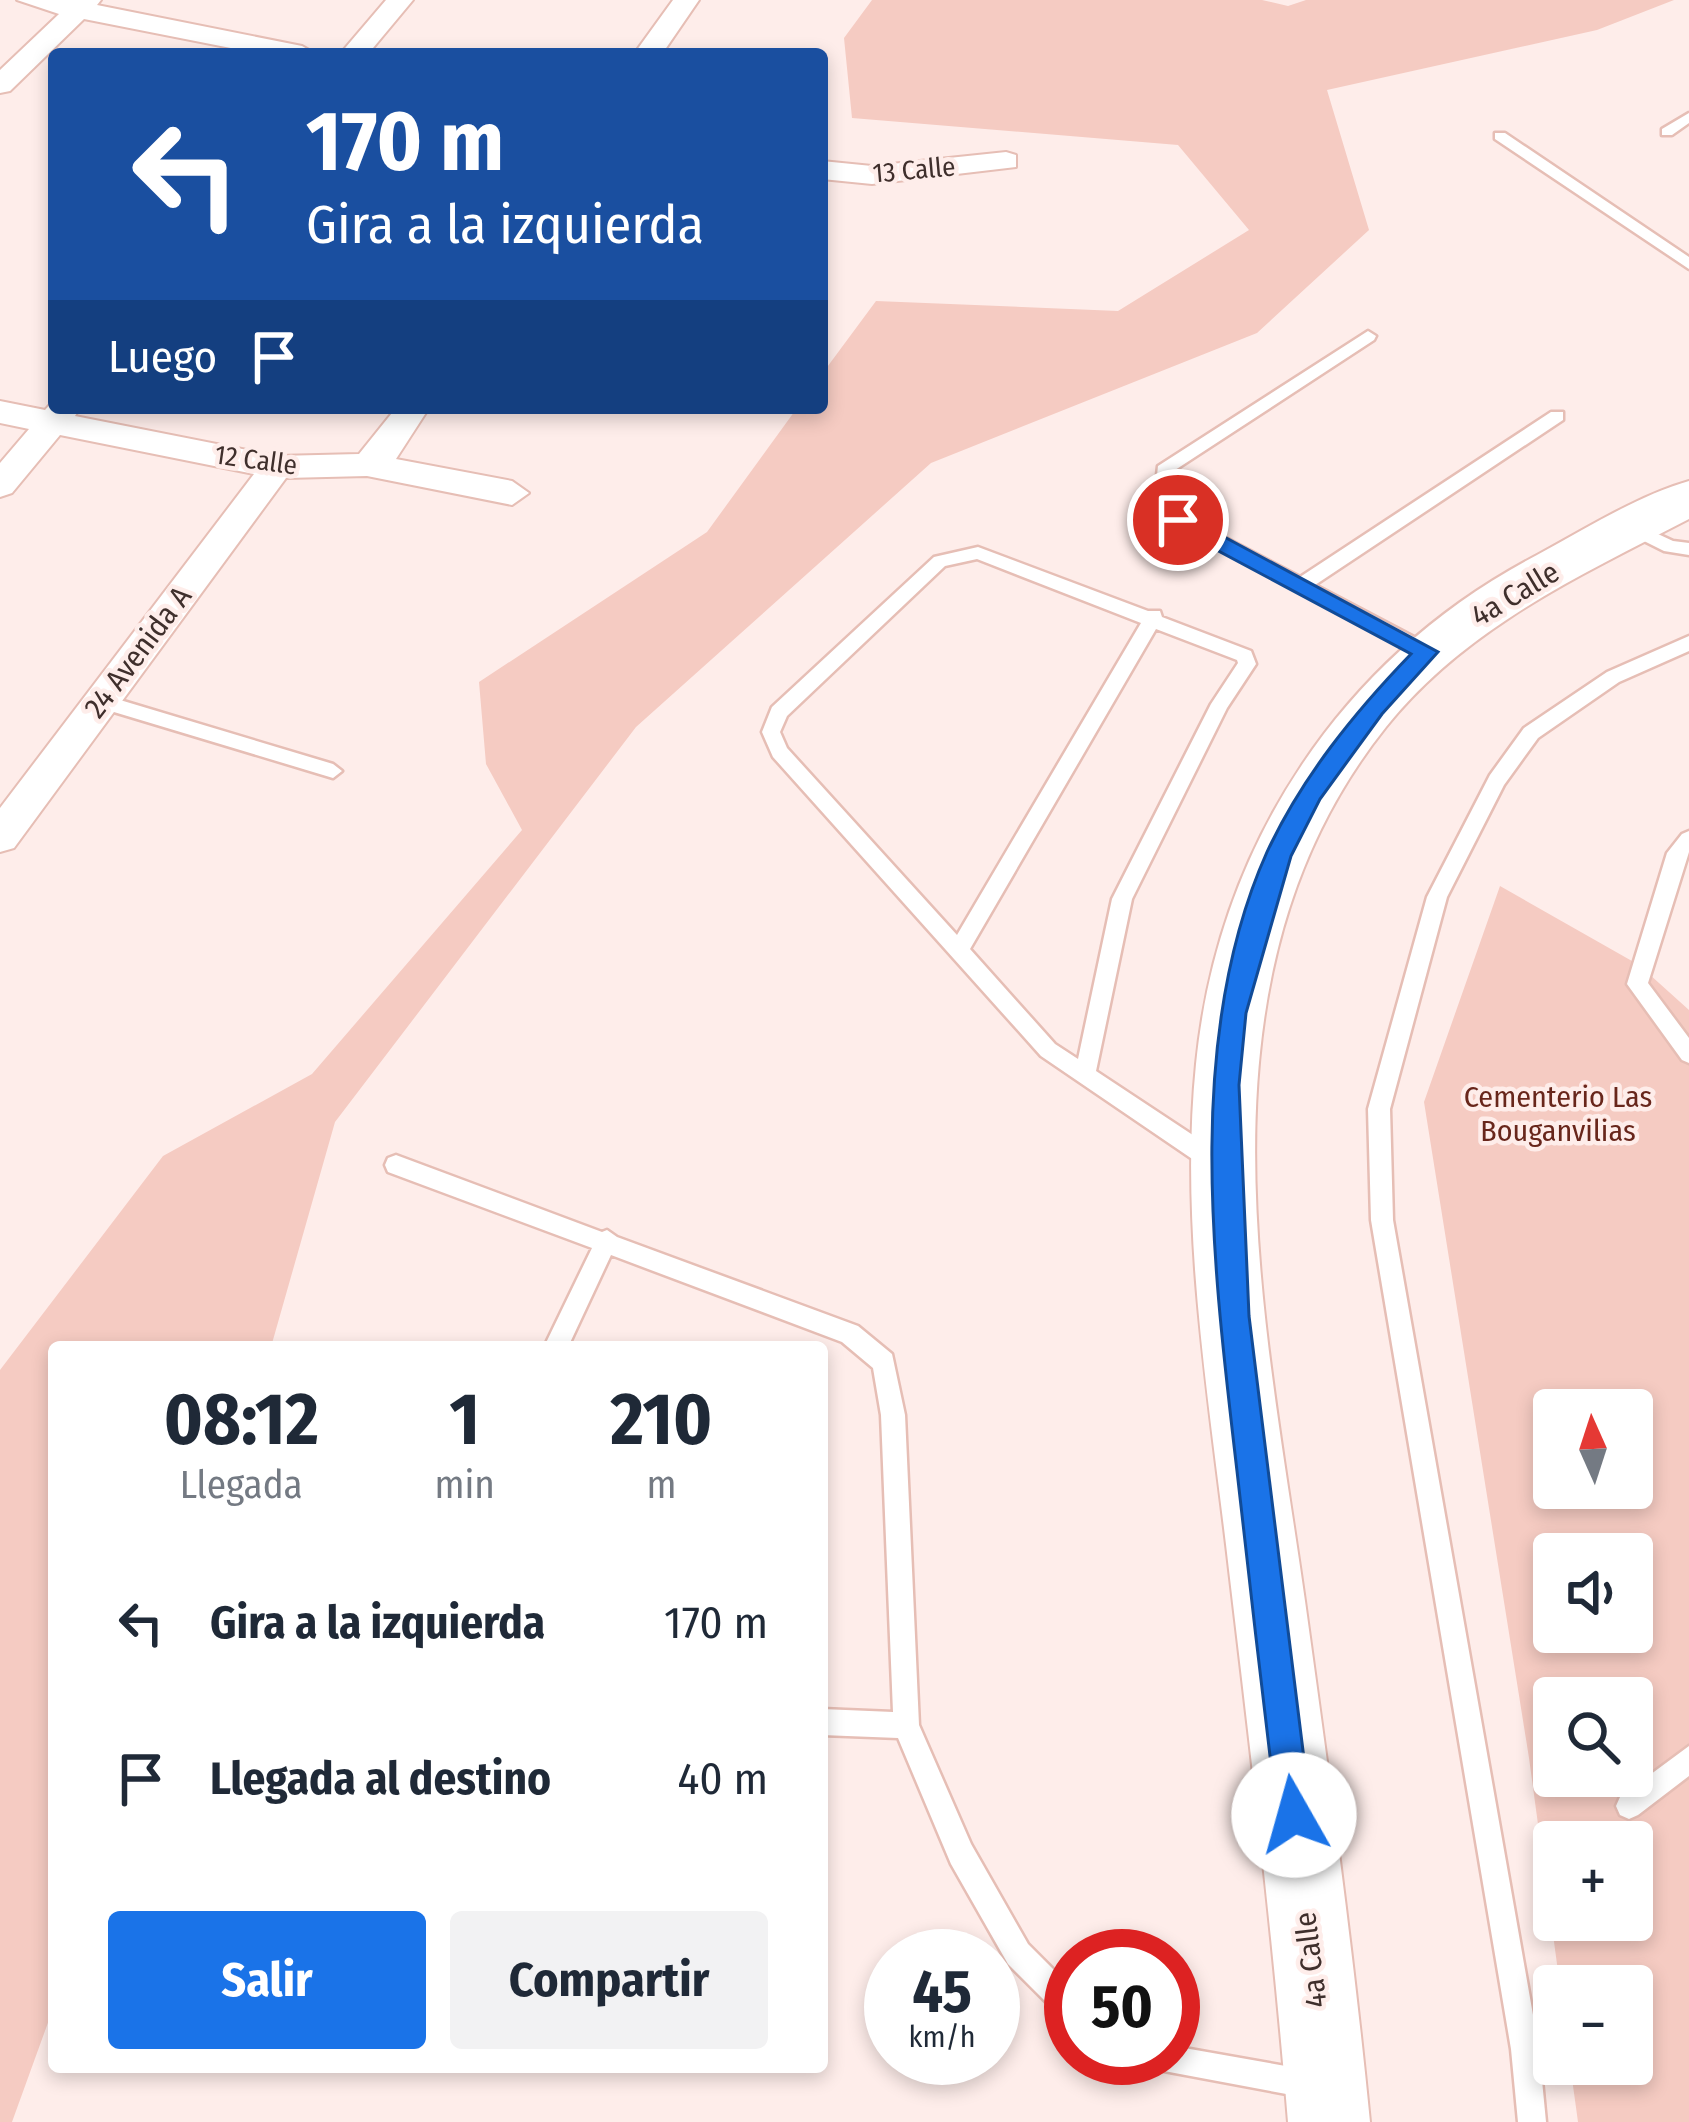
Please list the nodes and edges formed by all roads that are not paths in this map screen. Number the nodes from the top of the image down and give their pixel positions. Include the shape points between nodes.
1 (30, 0) edge
2 (400, 0) edge
3 (686, 0) edge
4 (83, 5) edge
5 (275, 48) edge
6 (358, 48) edge
7 (652, 48) edge
8 (0, 85) edge
9 (1689, 117) edge
10 (1667, 131) dead end
11 (1500, 136) dead end
12 (1006, 161) dead end
13 (828, 171) edge
14 (1689, 264) edge
15 (1368, 336) dead end
16 (0, 412) edge
17 (408, 414) edge
18 (57, 416) edge
19 (1557, 416) dead end
20 (367, 466) junction
21 (277, 467) junction
22 (0, 485) edge
23 (512, 493) dead end
24 (1689, 498) edge
25 (1660, 538) edge
26 (1303, 584) junction
27 (1154, 616) junction
28 (1689, 643) edge
29 (1427, 652) junction
30 (100, 701) junction
31 (333, 771) dead end
32 (0, 837) edge
33 (1689, 839) edge
34 (959, 949) junction
35 (1689, 1054) edge
36 (1085, 1075) junction
37 (396, 1165) dead end
38 (1227, 1170) junction
39 (607, 1240) junction
40 (559, 1341) edge
41 (828, 1722) edge
42 (906, 1725) junction
43 (1689, 1759) edge
44 (1629, 1806) dead end
45 (1044, 1980) edge
46 (1200, 2069) edge
47 (1328, 2104) edge
48 (1532, 2122) edge

1 - 4 street
2 - 6 street
3 - 7 street
4 - 5 street
4 - 8 street
9 - 10 lane
11 - 14 lane
12 - 13 street, 13 Calle via 872,175
15 - 26 lane via 1164,470 1163,494 1178,520
16 - 18 street, 12 Calle
17 - 20 street
18 - 21 street, 12 Calle
18 - 22 street
19 - 26 lane
20 - 21 street, 12 Calle
20 - 23 street, 12 Calle
21 - 30 street, 24 Avenida A
24 - 25 main road, 4a Calle
25 - 29 main road, 4a Calle via 1501,597
26 - 29 lane
27 - 34 lane
27 - 34 lane via 978,553 956,555 940,561 779,712 771,732 780,752
27 - 36 lane via 1236,649 1247,664 1122,899
28 - 48 lane via 1612,677 1532,733 1497,780 1437,897 1379,1109 1382,1220
29 - 38 main road, 4a Calle via 1347,740 1278,856 1232,1013
30 - 31 lane
30 - 32 street, 24 Avenida A
33 - 35 lane via 1677,853 1637,984
34 - 36 lane via 1048,1050
36 - 38 lane
37 - 39 lane
38 - 47 main road, 4a Calle via 1234,1316
39 - 40 lane
39 - 42 lane via 850,1334 884,1362
41 - 42 lane
42 - 45 lane via 961,1854 1018,1954
43 - 44 lane
46 - 47 lane

